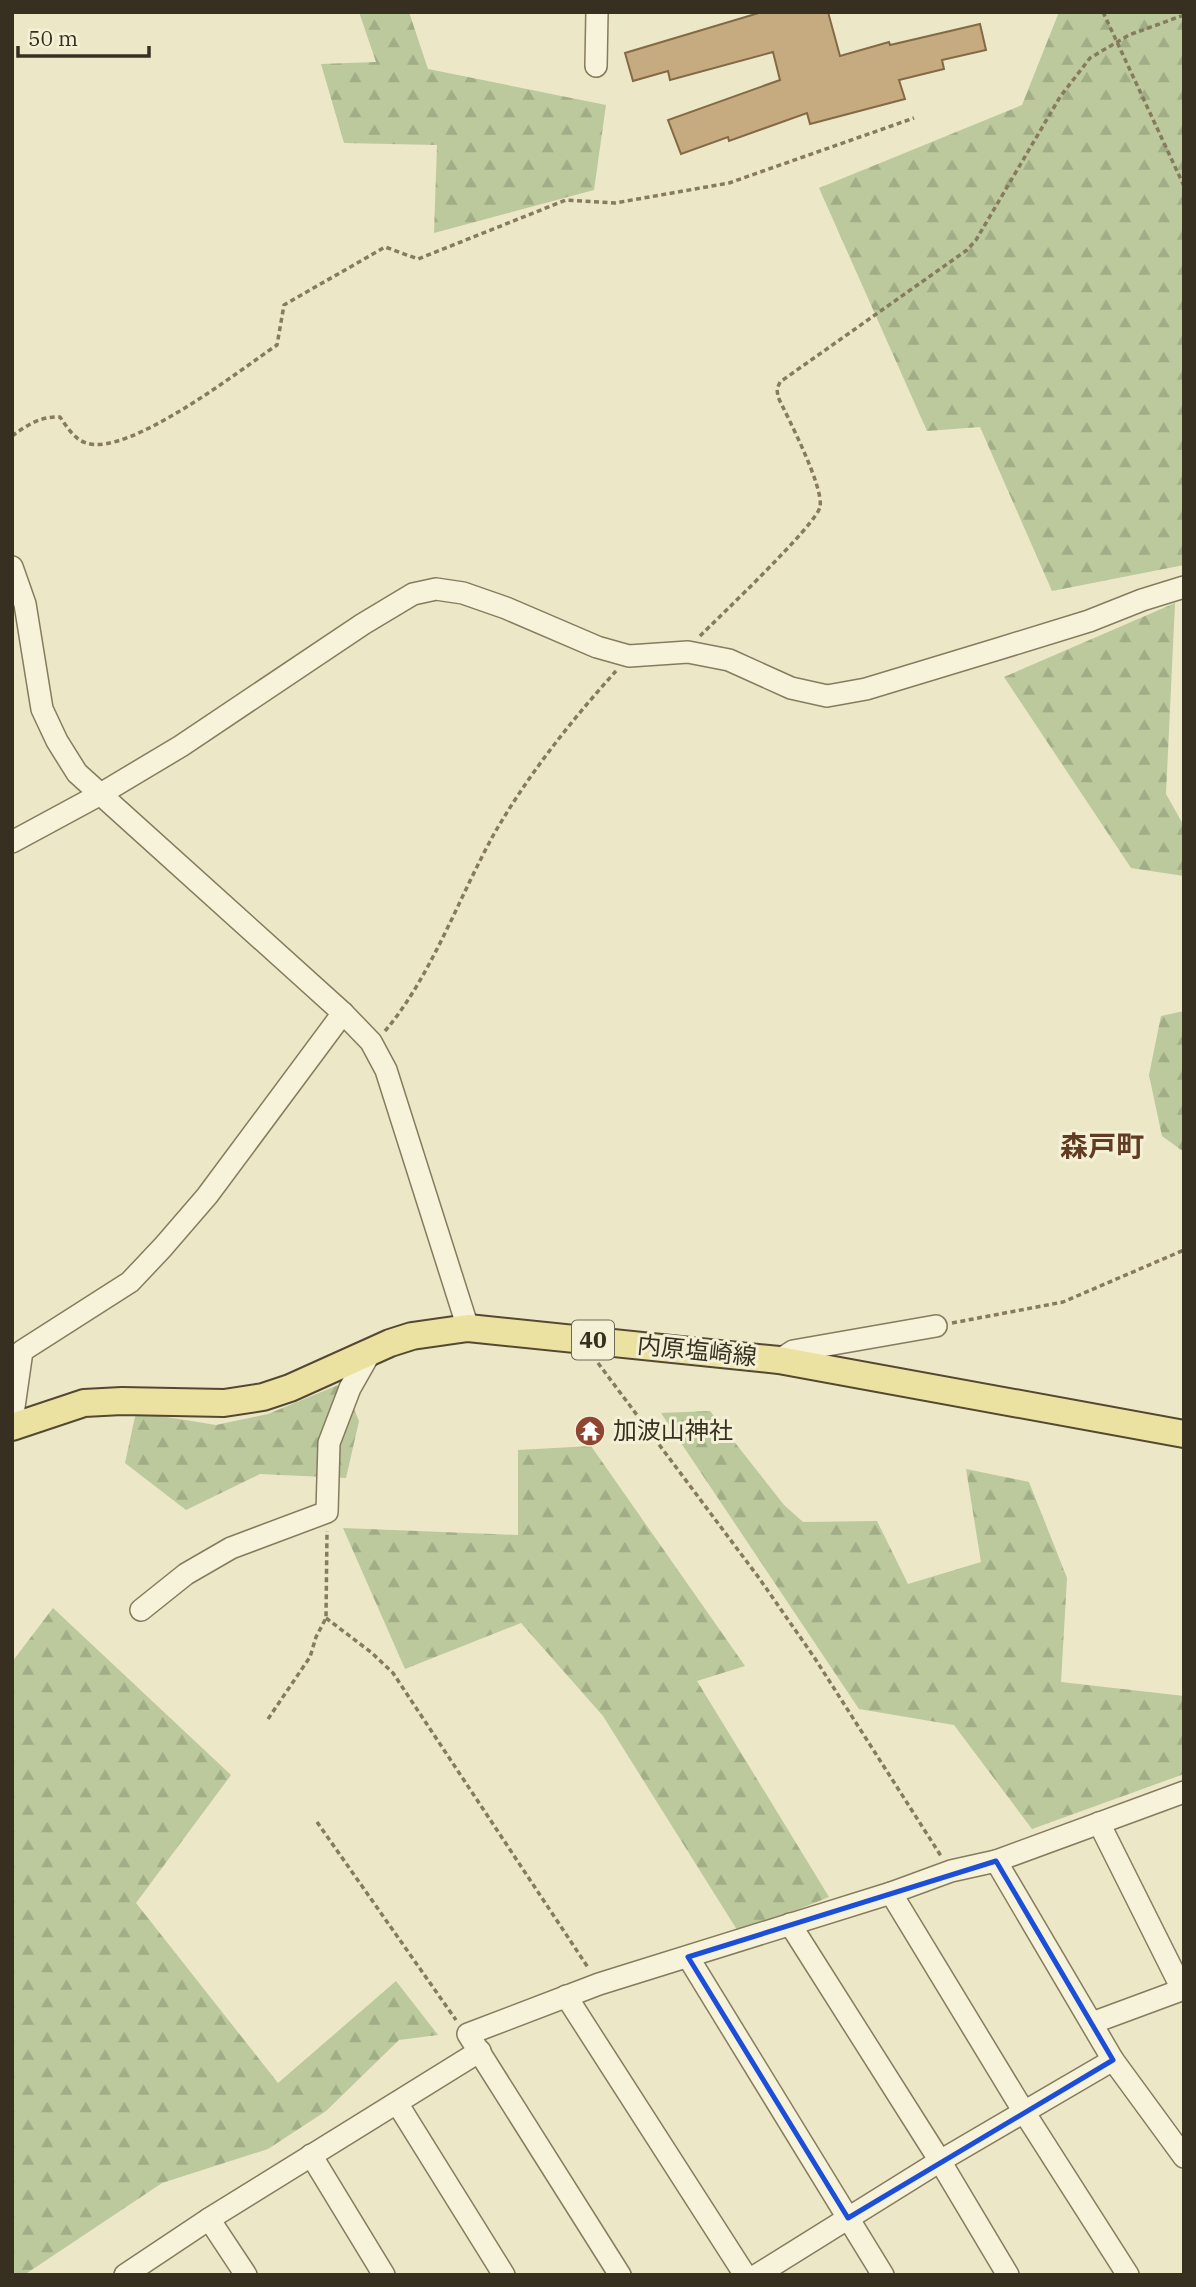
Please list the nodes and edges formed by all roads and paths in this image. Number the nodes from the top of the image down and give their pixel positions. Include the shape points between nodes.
1 (597, 12) edge
2 (1103, 12) edge
3 (1184, 15) edge
4 (1117, 41) junction
5 (596, 66) dead end
6 (914, 118) dead end
7 (1184, 186) edge
8 (12, 436) edge
9 (12, 567) edge
10 (1184, 587) edge
11 (688, 652) junction
12 (629, 656) junction
13 (99, 795) junction
14 (12, 842) edge
15 (343, 1013) junction
16 (371, 1042) junction
17 (1184, 1250) edge
18 (936, 1326) joint
19 (468, 1328) junction
20 (580, 1338) junction
21 (371, 1351) junction
22 (779, 1360) junction
23 (12, 1420) edge
24 (12, 1427) edge
25 (1184, 1434) edge
26 (327, 1512) junction
27 (141, 1610) dead end
28 (326, 1618) junction
29 (268, 1719) dead end
30 (1184, 1792) edge
31 (317, 1822) dead end
32 (1099, 1823) junction
33 (996, 1861) junction
34 (951, 1871) junction
35 (891, 1893) junction
36 (790, 1924) junction
37 (688, 1957) junction
38 (599, 1984) junction
39 (1183, 1989) edge
40 (566, 1996) junction
41 (456, 2020) dead end
42 (1092, 2023) junction
43 (480, 2051) junction
44 (1113, 2060) junction
45 (397, 2103) junction
46 (1024, 2112) junction
47 (311, 2155) junction
48 (1184, 2157) edge
49 (940, 2161) junction
50 (848, 2218) junction
51 (209, 2219) junction
52 (125, 2275) edge
53 (246, 2275) edge
54 (384, 2275) edge
55 (504, 2275) edge
56 (620, 2275) edge
57 (746, 2275) edge
58 (757, 2275) edge
59 (883, 2275) edge
60 (1008, 2275) edge
61 (1128, 2275) edge

1 - 5 street
2 - 4 path
3 - 4 path
4 - 7 path
4 - 11 path via 1090,58 1060,97 967,250 780,382 778,397 815,479 820,507 805,529
6 - 8 path via 729,183 615,204 566,200 418,259 385,247 284,305 277,345 148,430 117,442 88,444 76,438 60,417 50,416
9 - 13 street via 32,637 42,709 77,772
10 - 11 street via 1050,634 866,689 827,696 791,688 729,660
11 - 12 street
12 - 13 street via 463,593 436,589 413,594
12 - 16 path via 581,709 523,786 460,898 433,958 386,1030
13 - 14 street
13 - 15 street
15 - 16 street
15 - 23 street via 207,1196 130,1282 22,1352
16 - 19 street via 386,1070
17 - 18 path via 1063,1301
18 - 22 street via 793,1351
19 - 20 main road, 内原塩崎線 / 40
19 - 21 main road, 内原塩崎線 / 40 via 412,1336
20 - 22 main road, 内原塩崎線 / 40
20 - 34 path via 814,1657
21 - 24 main road, 内原塩崎線 / 40 via 263,1397 224,1403 84,1404
21 - 26 street via 350,1388 329,1443
22 - 25 main road, 内原塩崎線 / 40
26 - 27 street via 232,1548 186,1574
26 - 28 path
28 - 29 path via 310,1657
28 - 38 path via 393,1673
30 - 32 street
31 - 41 path
32 - 33 street
32 - 39 street
33 - 34 street
33 - 42 street
34 - 35 street
35 - 36 street
35 - 46 street
36 - 37 street
36 - 49 street
37 - 38 street
37 - 50 street
38 - 40 street
39 - 42 street
40 - 43 street via 468,2034
40 - 57 street
42 - 44 street
43 - 45 street
43 - 56 street
44 - 46 street
44 - 48 street
45 - 47 street
45 - 55 street
46 - 49 street
46 - 61 street
47 - 51 street
47 - 54 street
49 - 50 street
49 - 60 street
50 - 58 street
50 - 59 street
51 - 52 street
51 - 53 street

